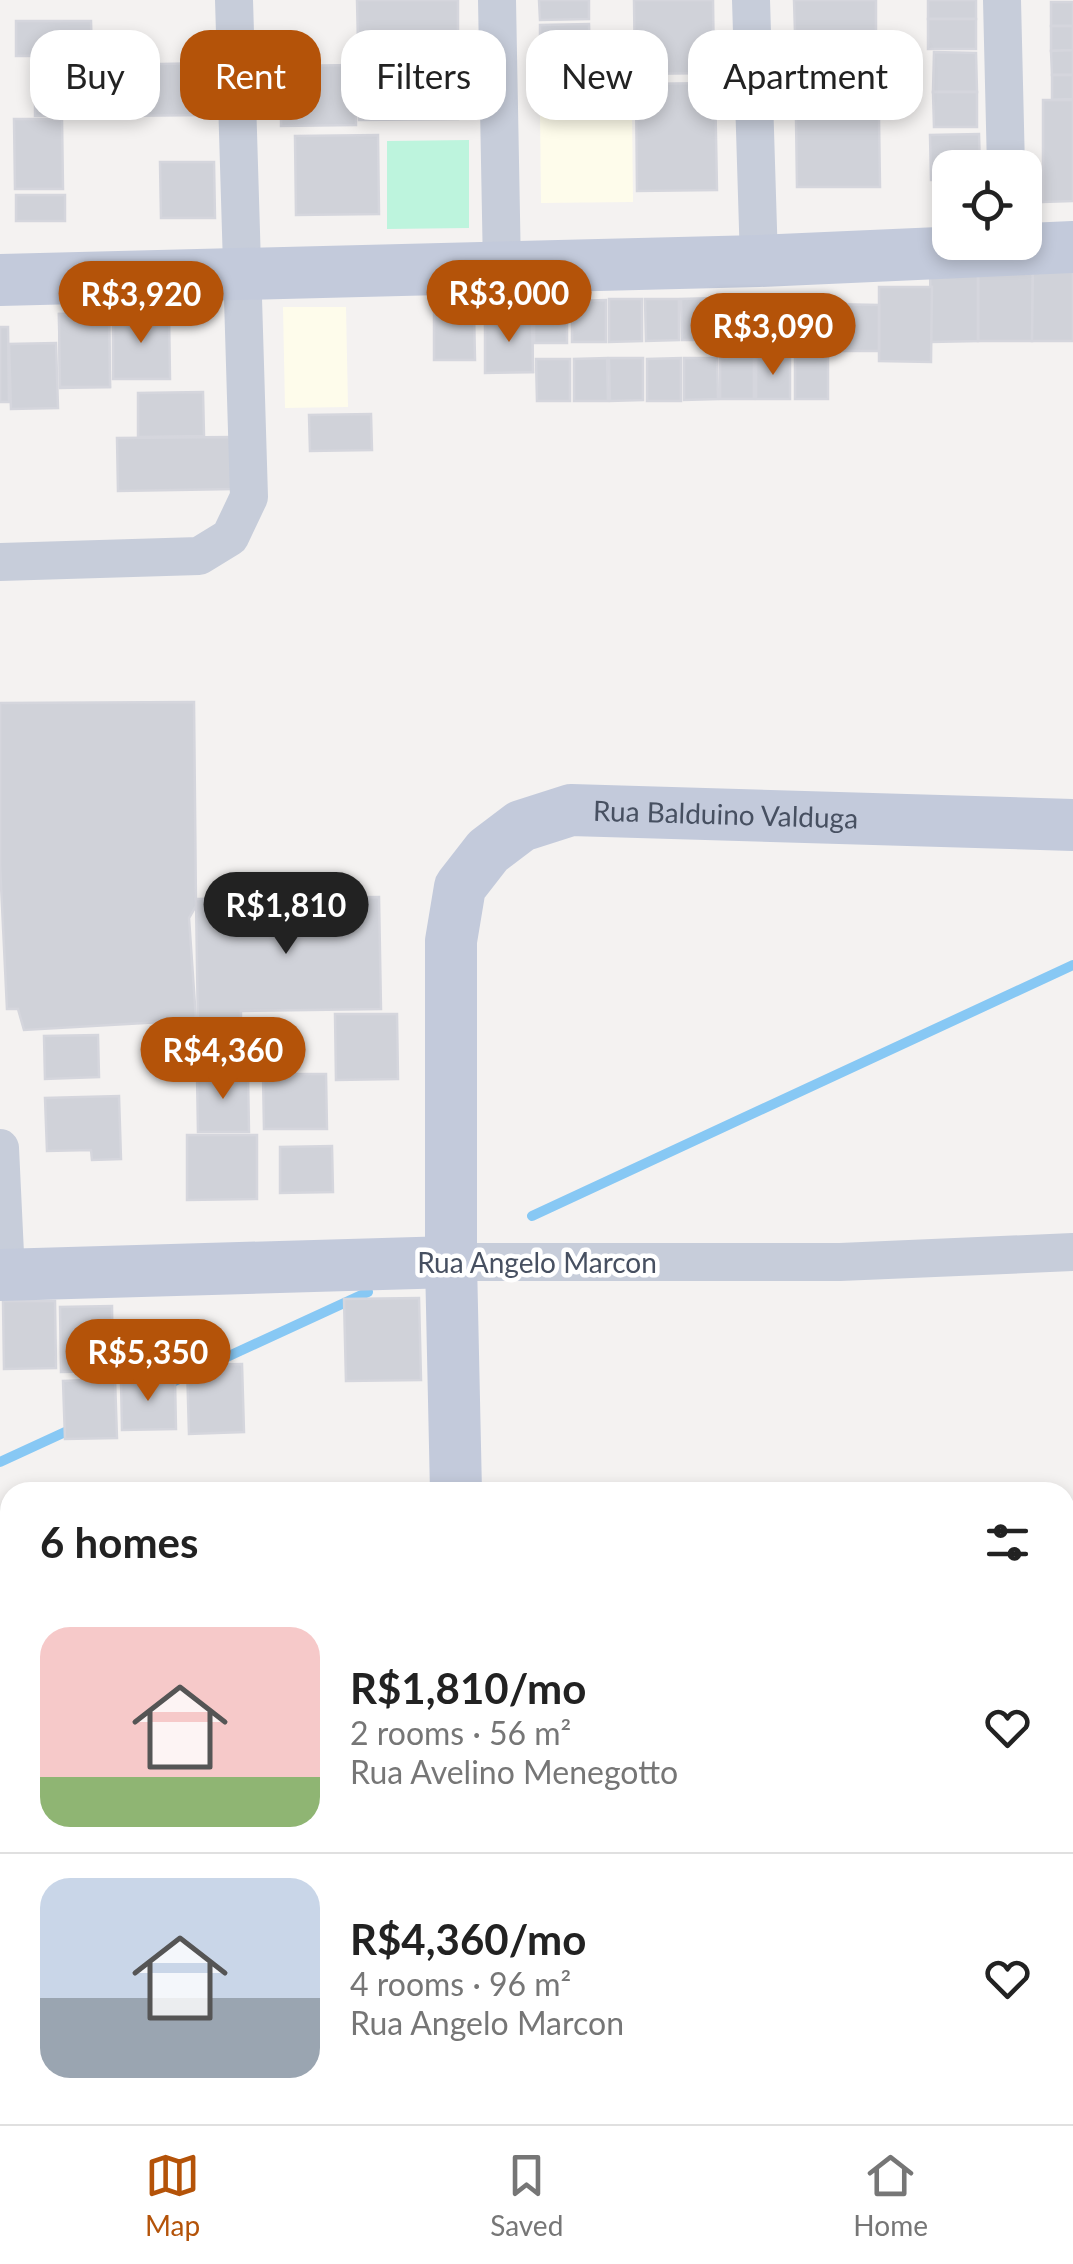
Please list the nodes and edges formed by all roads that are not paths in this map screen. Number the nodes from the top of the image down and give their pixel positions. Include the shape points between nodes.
1 (234, 0) edge
2 (497, 0) edge
3 (751, 0) edge
4 (1002, 0) edge
5 (1006, 150) edge
6 (1042, 247) edge
7 (1073, 247) edge
8 (932, 251) edge
9 (759, 261) junction
10 (502, 269) junction
11 (241, 276) junction
12 (0, 280) edge
13 (0, 562) edge
14 (1073, 825) edge
15 (0, 1148) edge
16 (1073, 1252) edge
17 (451, 1262) junction
18 (3, 1275) edge
19 (456, 1482) edge

1 - 11 street
2 - 10 street
3 - 9 street
4 - 5 street
6 - 7 street
8 - 9 street
9 - 10 street
10 - 11 street
11 - 12 street
11 - 13 street via 249,497 230,537 199,556
14 - 17 street, Rua Balduino Valduga via 571,810 521,826 488,851 460,887 451,941
15 - 18 street
16 - 17 street, Rua Angelo Marcon via 840,1262
17 - 18 street, Rua Angelo Marcon
17 - 19 street, Rua Balduino Valduga

